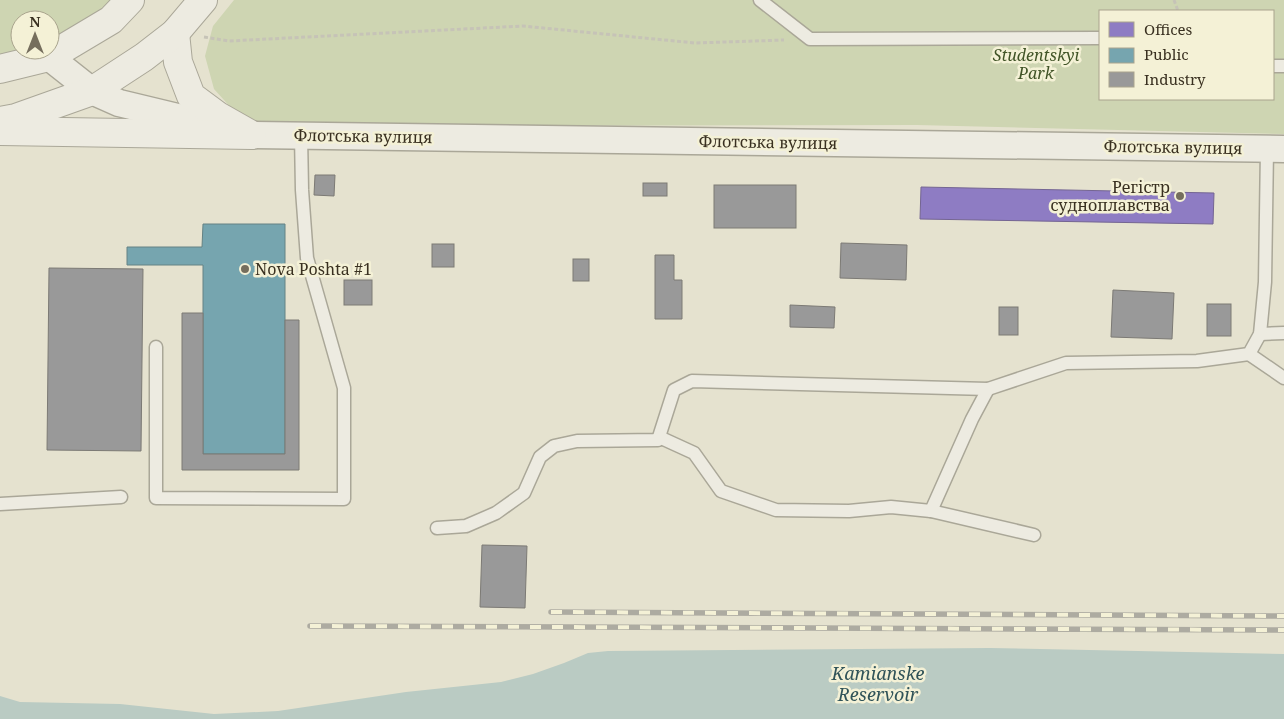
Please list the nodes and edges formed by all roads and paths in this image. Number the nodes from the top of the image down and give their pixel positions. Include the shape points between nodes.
1 (130, 0) edge
2 (203, 0) edge
3 (760, 0) edge
4 (175, 33) junction
5 (1099, 38) edge
6 (810, 39) junction
7 (60, 50) edge
8 (37, 60) edge
9 (53, 60) edge
10 (0, 69) edge
11 (92, 91) junction
12 (0, 121) edge
13 (0, 131) edge
14 (252, 135) junction
15 (301, 135) junction
16 (1276, 149) edge
17 (1284, 333) edge
18 (1260, 334) junction
19 (156, 347) dead end
20 (1249, 354) junction
21 (1284, 378) edge
22 (988, 389) junction
23 (660, 437) junction
24 (121, 497) dead end
25 (0, 504) edge
26 (931, 511) junction
27 (437, 528) dead end
28 (1034, 535) dead end

1 - 7 street via 111,20
2 - 4 street
3 - 6 lane
4 - 6 path via 229,41 524,26 695,43
4 - 11 street
4 - 14 street via 178,62 191,96
5 - 6 lane
8 - 10 street
9 - 11 street, Флотська вулиця
11 - 12 street
11 - 14 street, Флотська вулиця via 119,102
13 - 14 street
14 - 15 street, Флотська вулиця
15 - 16 street, Флотська вулиця
15 - 19 lane via 307,258 344,388 344,500 156,498
16 - 18 lane
17 - 18 lane
18 - 20 lane
20 - 21 lane
20 - 22 lane via 1197,361 1066,363
22 - 23 lane via 692,381 674,390
22 - 26 lane
23 - 26 lane via 694,453 721,491 776,510 891,507
23 - 27 lane via 658,440 577,441 554,446 540,458 524,493 496,513 466,526
24 - 25 lane
26 - 28 lane

